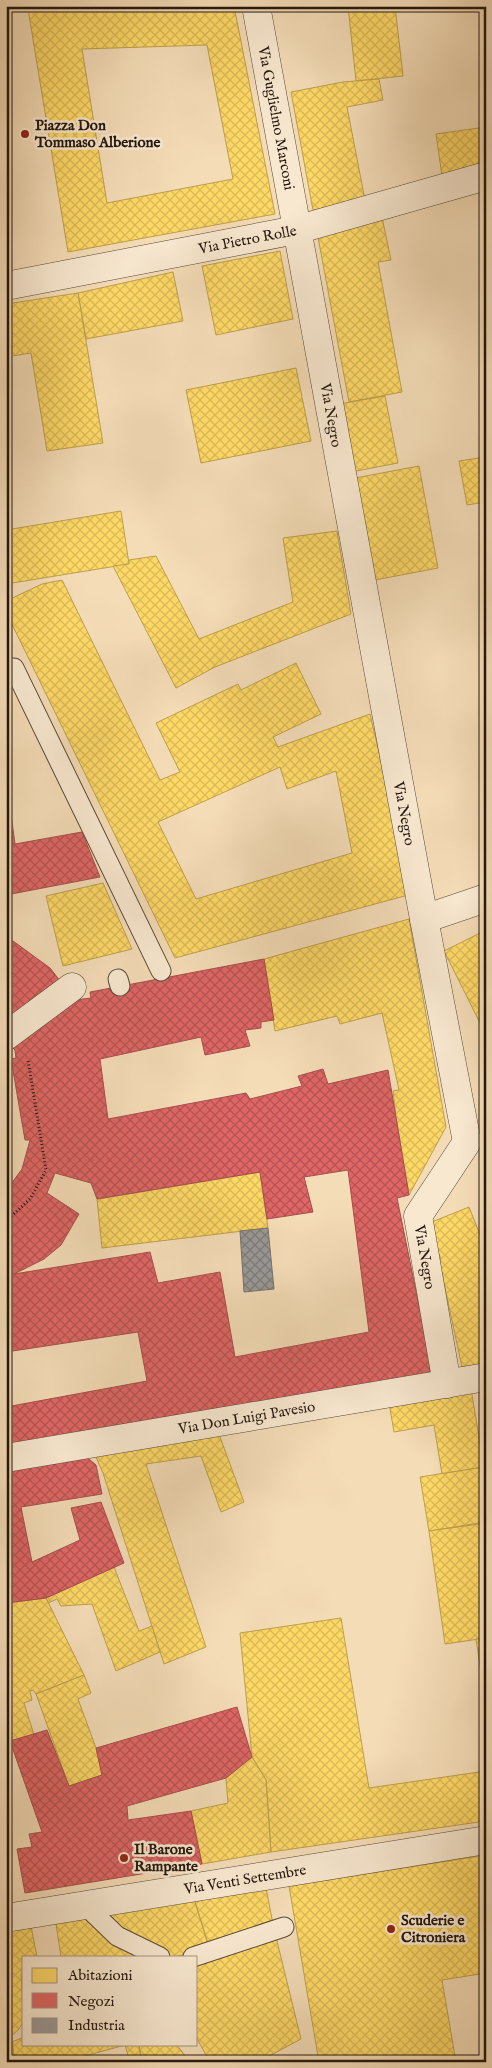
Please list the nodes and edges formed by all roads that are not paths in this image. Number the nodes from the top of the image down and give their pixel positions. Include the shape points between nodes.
1 (256, 6) edge
2 (486, 176) edge
3 (296, 230) junction
4 (6, 286) edge
5 (14, 668) dead end
6 (486, 898) edge
7 (424, 919) junction
8 (161, 971) dead end
9 (72, 987) dead end
10 (13, 1032) edge
11 (486, 1377) edge
12 (447, 1384) junction
13 (6, 1458) edge
14 (486, 1840) edge
15 (85, 1905) junction
16 (6, 1918) edge
17 (284, 1927) dead end
18 (158, 1956) edge
19 (196, 1956) edge

1 - 3 street, Via Guglielmo Marconi
2 - 3 street, Via Pietro Rolle
3 - 4 street, Via Pietro Rolle
3 - 7 street, Via Negro
5 - 8 lane
6 - 7 street
7 - 12 street, Via Negro via 467,1142 418,1216
9 - 10 street
11 - 12 street, Via Don Luigi Pavesio
12 - 13 street, Via Don Luigi Pavesio
14 - 15 street, Via Venti Settembre
15 - 16 street, Via Venti Settembre
15 - 18 lane via 117,1936
17 - 19 lane

